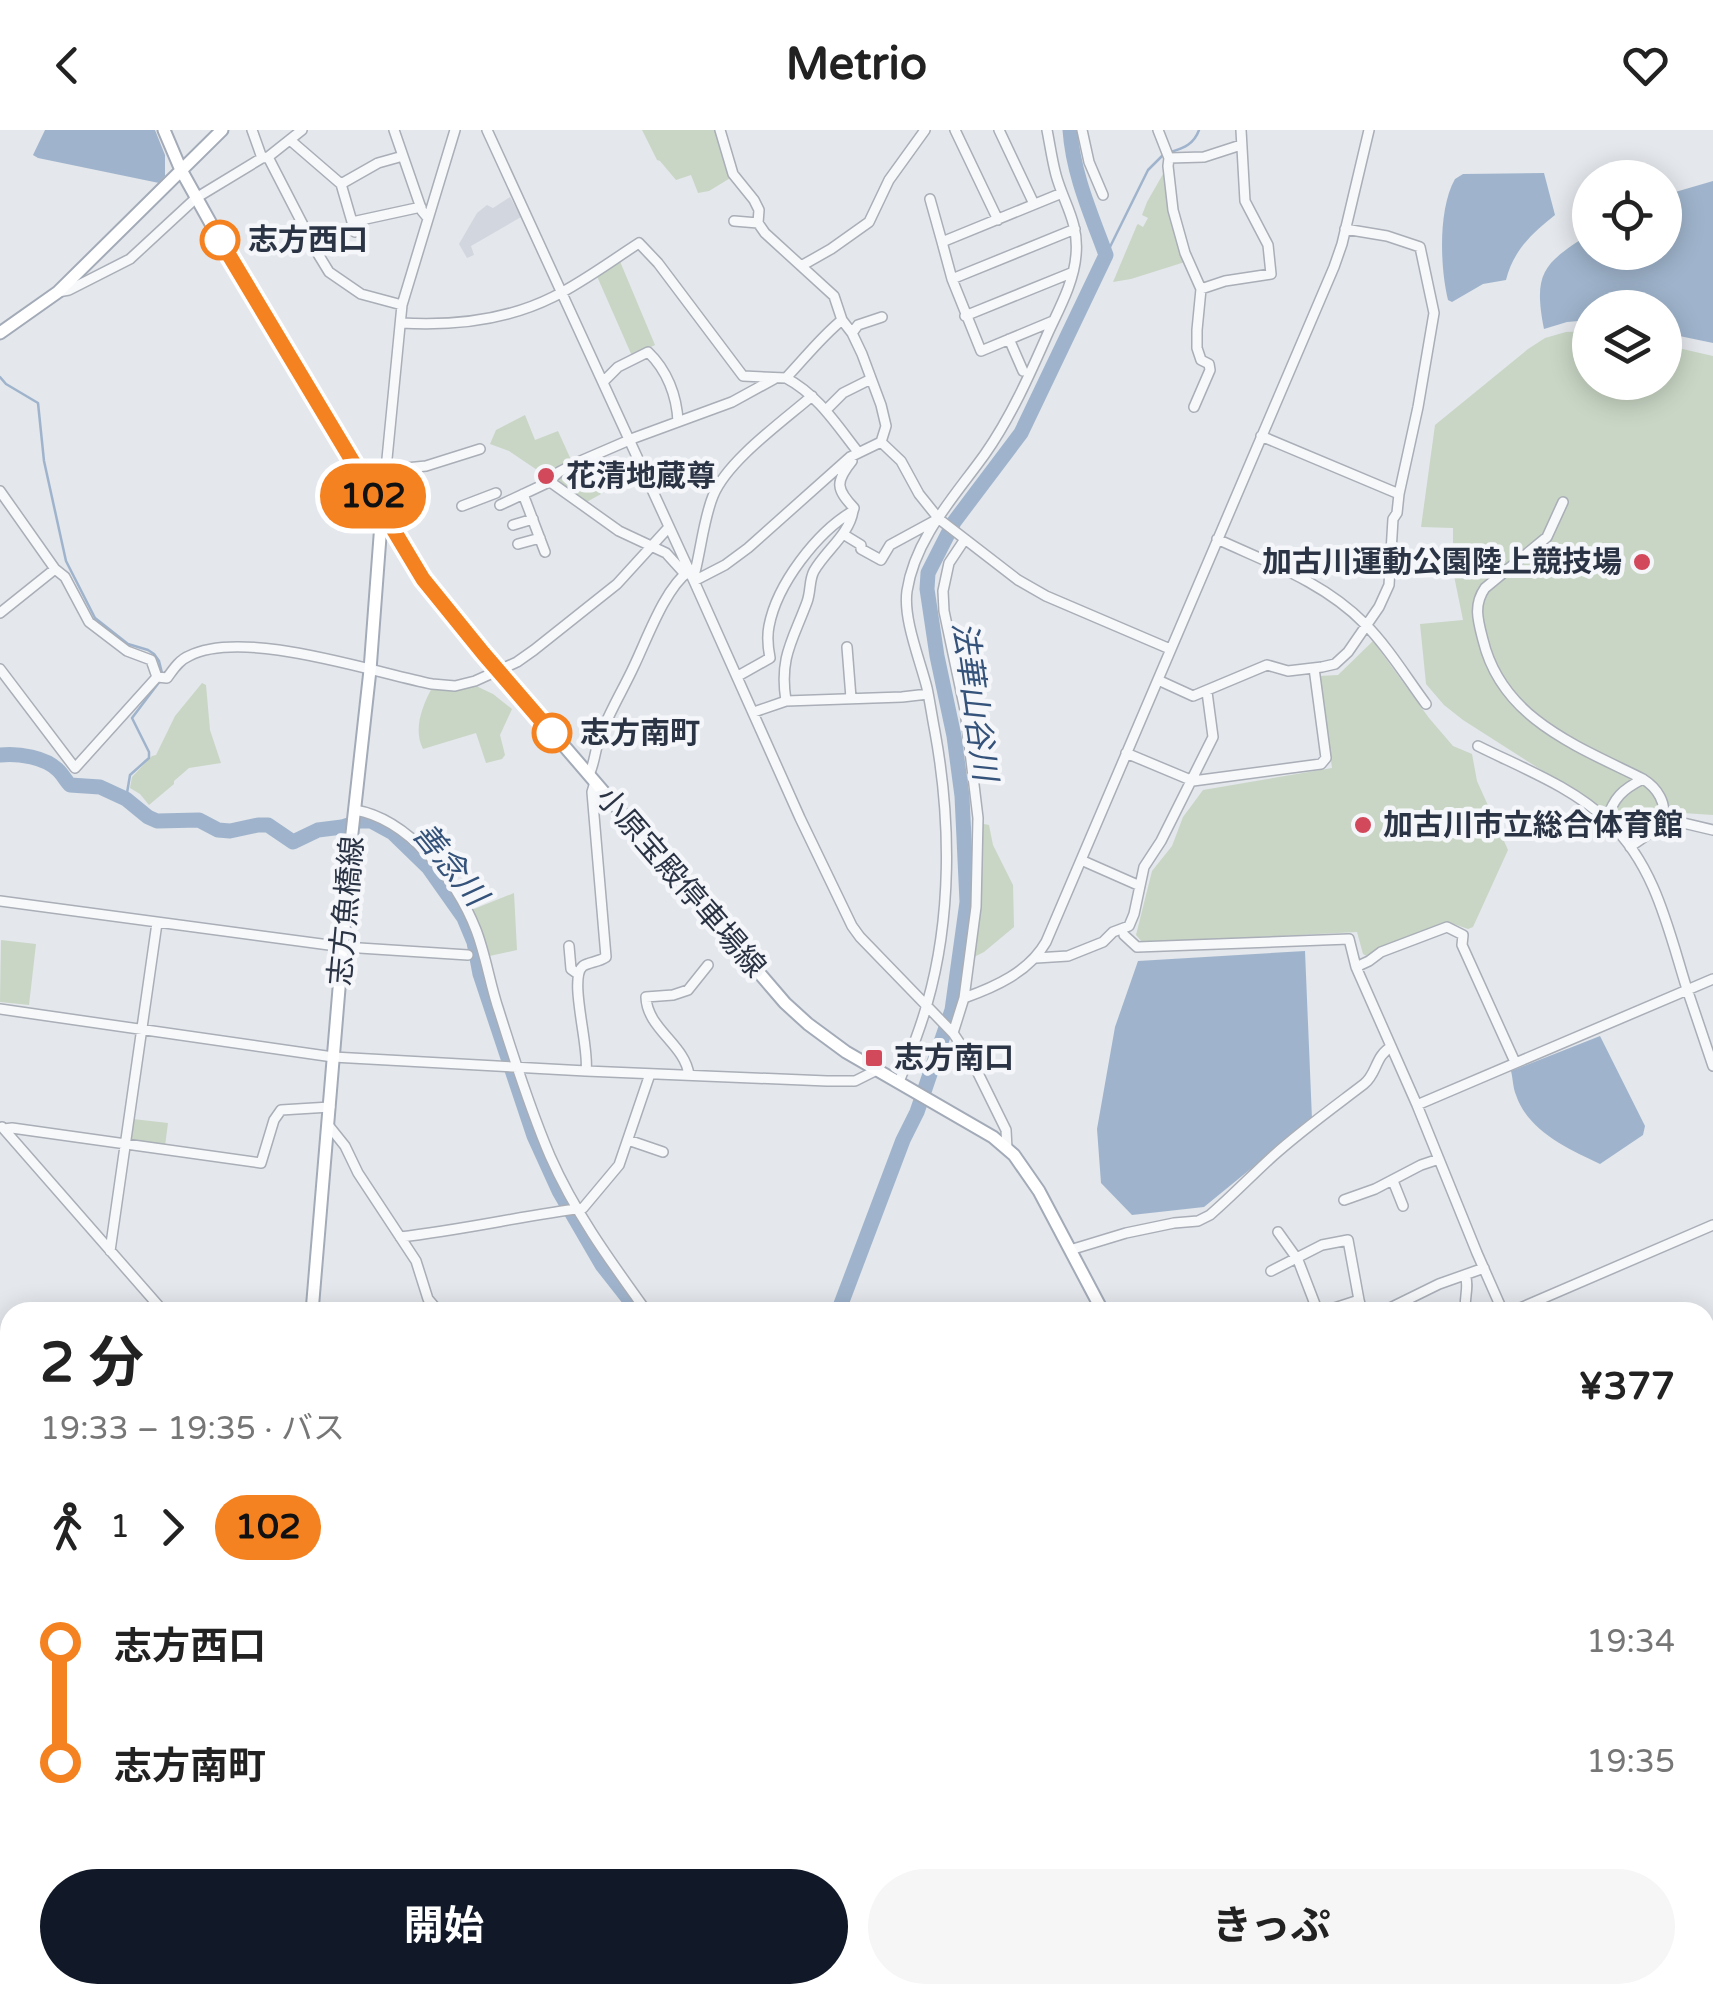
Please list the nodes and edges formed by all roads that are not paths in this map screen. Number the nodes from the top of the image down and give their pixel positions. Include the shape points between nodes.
1 (164, 130) edge
2 (222, 130) edge
3 (252, 130) edge
4 (302, 130) edge
5 (394, 130) edge
6 (454, 130) edge
7 (487, 130) edge
8 (720, 130) edge
9 (925, 130) edge
10 (999, 130) edge
11 (1046, 130) edge
12 (1082, 130) edge
13 (1158, 130) edge
14 (1241, 130) edge
15 (1369, 130) edge
16 (959, 132) edge
17 (290, 140) junction
18 (1241, 146) junction
19 (403, 156) junction
20 (265, 158) junction
21 (1169, 158) junction
22 (180, 170) junction
23 (341, 184) junction
24 (1062, 193) junction
25 (1103, 196) dead end
26 (196, 198) junction
27 (930, 199) dead end
28 (1034, 204) junction
29 (421, 207) junction
30 (427, 217) junction
31 (734, 220) dead end
32 (998, 220) junction
33 (758, 223) junction
34 (1346, 229) junction
35 (1075, 230) junction
36 (942, 242) junction
37 (801, 266) junction
38 (1071, 272) junction
39 (952, 279) junction
40 (1201, 289) junction
41 (58, 292) junction
42 (561, 292) junction
43 (402, 306) junction
44 (965, 316) junction
45 (882, 317) dead end
46 (842, 320) junction
47 (1054, 321) junction
48 (401, 323) junction
49 (852, 332) junction
50 (0, 334) edge
51 (1009, 340) junction
52 (1023, 371) dead end
53 (781, 378) junction
54 (871, 380) junction
55 (603, 382) junction
56 (812, 396) junction
57 (1194, 407) dead end
58 (826, 410) junction
59 (678, 422) junction
60 (1261, 436) junction
61 (630, 440) junction
62 (881, 442) junction
63 (480, 449) dead end
64 (856, 453) junction
65 (386, 470) junction
66 (549, 481) junction
67 (0, 492) edge
68 (496, 493) dead end
69 (523, 494) junction
70 (1399, 494) junction
71 (1563, 502) dead end
72 (500, 505) dead end
73 (462, 506) dead end
74 (852, 511) junction
75 (381, 517) junction
76 (346, 518) dead end
77 (533, 519) junction
78 (942, 523) junction
79 (513, 525) dead end
80 (669, 527) junction
81 (842, 534) junction
82 (540, 538) junction
83 (965, 539) junction
84 (1217, 539) junction
85 (518, 544) dead end
86 (651, 547) junction
87 (545, 552) dead end
88 (56, 569) junction
89 (690, 575) junction
90 (0, 613) edge
91 (1367, 626) junction
92 (847, 646) dead end
93 (1170, 649) junction
94 (1314, 668) junction
95 (0, 669) edge
96 (370, 670) junction
97 (498, 671) junction
98 (738, 676) junction
99 (157, 677) junction
100 (1158, 680) junction
101 (1207, 692) junction
102 (928, 694) junction
103 (851, 698) junction
104 (786, 701) junction
105 (1426, 704) dead end
106 (754, 712) junction
107 (1478, 746) dead end
108 (1126, 754) junction
109 (592, 779) junction
110 (1643, 779) junction
111 (1192, 781) junction
112 (355, 813) junction
113 (1662, 818) junction
114 (1607, 820) junction
115 (1713, 830) edge
116 (1630, 847) junction
117 (1080, 860) junction
118 (1140, 886) junction
119 (0, 901) edge
120 (157, 923) junction
121 (1124, 936) dead end
122 (569, 946) dead end
123 (344, 947) junction
124 (468, 955) dead end
125 (1036, 958) junction
126 (708, 964) dead end
127 (1356, 967) junction
128 (578, 974) junction
129 (1713, 979) edge
130 (1687, 989) junction
131 (964, 998) junction
132 (0, 1008) edge
133 (926, 1008) junction
134 (142, 1029) junction
135 (953, 1032) junction
136 (1391, 1048) junction
137 (333, 1056) junction
138 (1515, 1062) junction
139 (1713, 1066) edge
140 (519, 1067) junction
141 (877, 1070) junction
142 (586, 1072) junction
143 (650, 1074) junction
144 (689, 1075) junction
145 (901, 1083) junction
146 (1417, 1105) junction
147 (330, 1107) junction
148 (329, 1126) junction
149 (2, 1127) edge
150 (628, 1140) junction
151 (127, 1143) junction
152 (1007, 1148) junction
153 (664, 1152) dead end
154 (1439, 1159) junction
155 (1392, 1181) junction
156 (1344, 1200) dead end
157 (1404, 1206) dead end
158 (577, 1208) junction
159 (1713, 1225) edge
160 (1278, 1232) dead end
161 (400, 1237) junction
162 (1070, 1250) junction
163 (110, 1252) junction
164 (1296, 1257) junction
165 (1484, 1268) junction
166 (1271, 1271) dead end
167 (1465, 1274) junction
168 (1359, 1300) joint
169 (155, 1302) edge
170 (313, 1302) edge
171 (431, 1302) edge
172 (639, 1302) edge
173 (1099, 1302) edge
174 (1316, 1302) edge
175 (1352, 1302) edge
176 (1402, 1302) edge
177 (1464, 1302) edge
178 (1502, 1302) edge
179 (1531, 1302) edge

1 - 22 main road, 小原宝殿停車場線
2 - 22 main road
3 - 20 street
4 - 17 street
5 - 19 street
6 - 30 street
7 - 42 street
8 - 33 street
9 - 37 street via 888,180 869,222
10 - 28 street
11 - 24 street
12 - 25 street
13 - 21 street
14 - 18 street
15 - 34 street
16 - 32 street
17 - 20 street
17 - 23 street
18 - 21 street
18 - 40 street via 1245,200 1268,245 1270,274
19 - 23 street
19 - 29 street
20 - 26 street
20 - 43 street via 330,272 361,294
21 - 40 street via 1172,210
22 - 26 main road, 小原宝殿停車場線
22 - 41 main road
23 - 29 street via 354,227
24 - 28 street
24 - 35 street
26 - 41 street via 130,258
26 - 75 main road, 小原宝殿停車場線
27 - 36 street
28 - 32 street
29 - 30 street
30 - 43 street
31 - 33 street
32 - 36 street
33 - 37 street
34 - 60 street
34 - 70 street via 1420,247 1434,314
35 - 38 street
35 - 39 street
36 - 39 street
37 - 46 street via 834,296
38 - 44 street
38 - 47 street
39 - 44 street
40 - 57 street via 1197,348 1210,370
41 - 50 main road
42 - 48 street via 488,318
42 - 53 street via 640,242 743,376
42 - 55 street
43 - 48 street
44 - 51 street via 981,351
45 - 49 street
46 - 49 street
46 - 53 street
47 - 51 street
47 - 78 street via 1000,433 947,504
48 - 65 street
49 - 54 street
51 - 52 street
53 - 56 street
53 - 59 street
54 - 58 street
54 - 62 street via 886,426
55 - 59 street via 648,352 674,394
55 - 61 street
56 - 58 street
56 - 89 street via 718,486
58 - 64 street
59 - 61 street
60 - 70 street
60 - 84 street
61 - 66 street
61 - 80 street
62 - 64 street
62 - 78 street via 902,461
63 - 65 street
64 - 74 street via 839,480
64 - 89 street via 748,548 724,565
65 - 75 street
66 - 69 street
66 - 86 street
67 - 88 street
68 - 73 street
69 - 72 street
69 - 77 street
70 - 91 street via 1389,585
71 - 110 street via 1547,537 1479,597 1486,654 1510,697 1532,718
74 - 81 street
74 - 98 street via 792,572 769,626 770,658
75 - 76 street
75 - 96 main road, 志方魚橋線
75 - 97 main road, 小原宝殿停車場線
77 - 79 street
77 - 82 street
78 - 81 street via 890,545 880,560
78 - 83 street
78 - 102 street via 926,539 906,595
80 - 86 street
80 - 89 street
81 - 104 street via 815,570 792,635 784,664
82 - 85 street
82 - 87 street
83 - 93 street via 1046,596
83 - 131 street via 943,591 978,818
84 - 91 street via 1317,585
84 - 93 street
86 - 89 street
86 - 97 street via 548,640
88 - 90 street
88 - 99 street via 90,622 127,651 146,656
89 - 98 street
89 - 109 street via 656,618 622,688 599,738
91 - 94 street via 1335,664
91 - 105 street
92 - 103 street
93 - 100 street
94 - 101 street via 1288,672 1267,665
94 - 111 street via 1326,758 1321,764
95 - 99 street via 75,768
96 - 97 street via 455,686
96 - 99 street via 272,648 225,647 190,654 167,678
96 - 112 main road, 志方魚橋線
97 - 109 main road, 小原宝殿停車場線
98 - 106 street
100 - 101 street via 1194,696
100 - 108 street
101 - 111 street via 1212,737
102 - 103 street
102 - 133 street via 946,856 942,930
103 - 104 street
104 - 106 street
106 - 133 street via 852,926
107 - 114 street
108 - 111 street
108 - 117 street
109 - 128 street via 606,958
109 - 141 main road, 小原宝殿停車場線 via 785,1003 828,1041
110 - 113 street via 1660,798
110 - 114 street via 1614,800
111 - 118 street
112 - 123 main road, 志方魚橋線
112 - 140 street via 379,816 410,837 456,893 476,928
113 - 115 street
113 - 116 street
114 - 116 street
116 - 130 street via 1657,894
117 - 118 street
117 - 125 street
118 - 125 street via 1128,926 1068,956
119 - 120 street
120 - 123 street
120 - 134 street
121 - 127 street via 1137,947 1350,939
122 - 128 street via 571,970
123 - 124 street
123 - 137 main road, 志方魚橋線
125 - 131 street
126 - 144 street via 688,990 646,997 648,1014 688,1064
127 - 136 street
127 - 138 street via 1447,927 1463,934 1462,945
128 - 142 street
129 - 130 street
130 - 138 street
130 - 139 street
131 - 135 street
132 - 134 street
133 - 135 street
133 - 145 street
134 - 137 street
134 - 151 street
135 - 152 street via 1006,1130
136 - 146 street
136 - 162 street via 1372,1077 1210,1215
137 - 140 street
137 - 147 main road, 志方魚橋線
138 - 146 street
140 - 142 street
140 - 158 street via 544,1141
141 - 144 street via 856,1081
141 - 145 main road, 小原宝殿停車場線
142 - 143 street
143 - 144 street
143 - 150 street
145 - 152 main road, 小原宝殿停車場線
146 - 154 street
147 - 148 main road, 志方魚橋線
147 - 151 street via 280,1110 261,1163
148 - 161 street
148 - 170 main road, 志方魚橋線
149 - 151 street
149 - 163 street
150 - 153 street
150 - 158 street via 619,1166
151 - 163 street
152 - 162 main road, 小原宝殿停車場線
154 - 155 street
154 - 165 street
155 - 156 street
155 - 157 street
158 - 161 street
158 - 172 street
159 - 179 street
160 - 164 street
161 - 171 street
162 - 173 main road, 小原宝殿停車場線
163 - 169 street
164 - 166 street
164 - 168 street via 1348,1240
164 - 174 street
165 - 167 street
165 - 178 street
167 - 176 street
167 - 177 street
168 - 175 street

